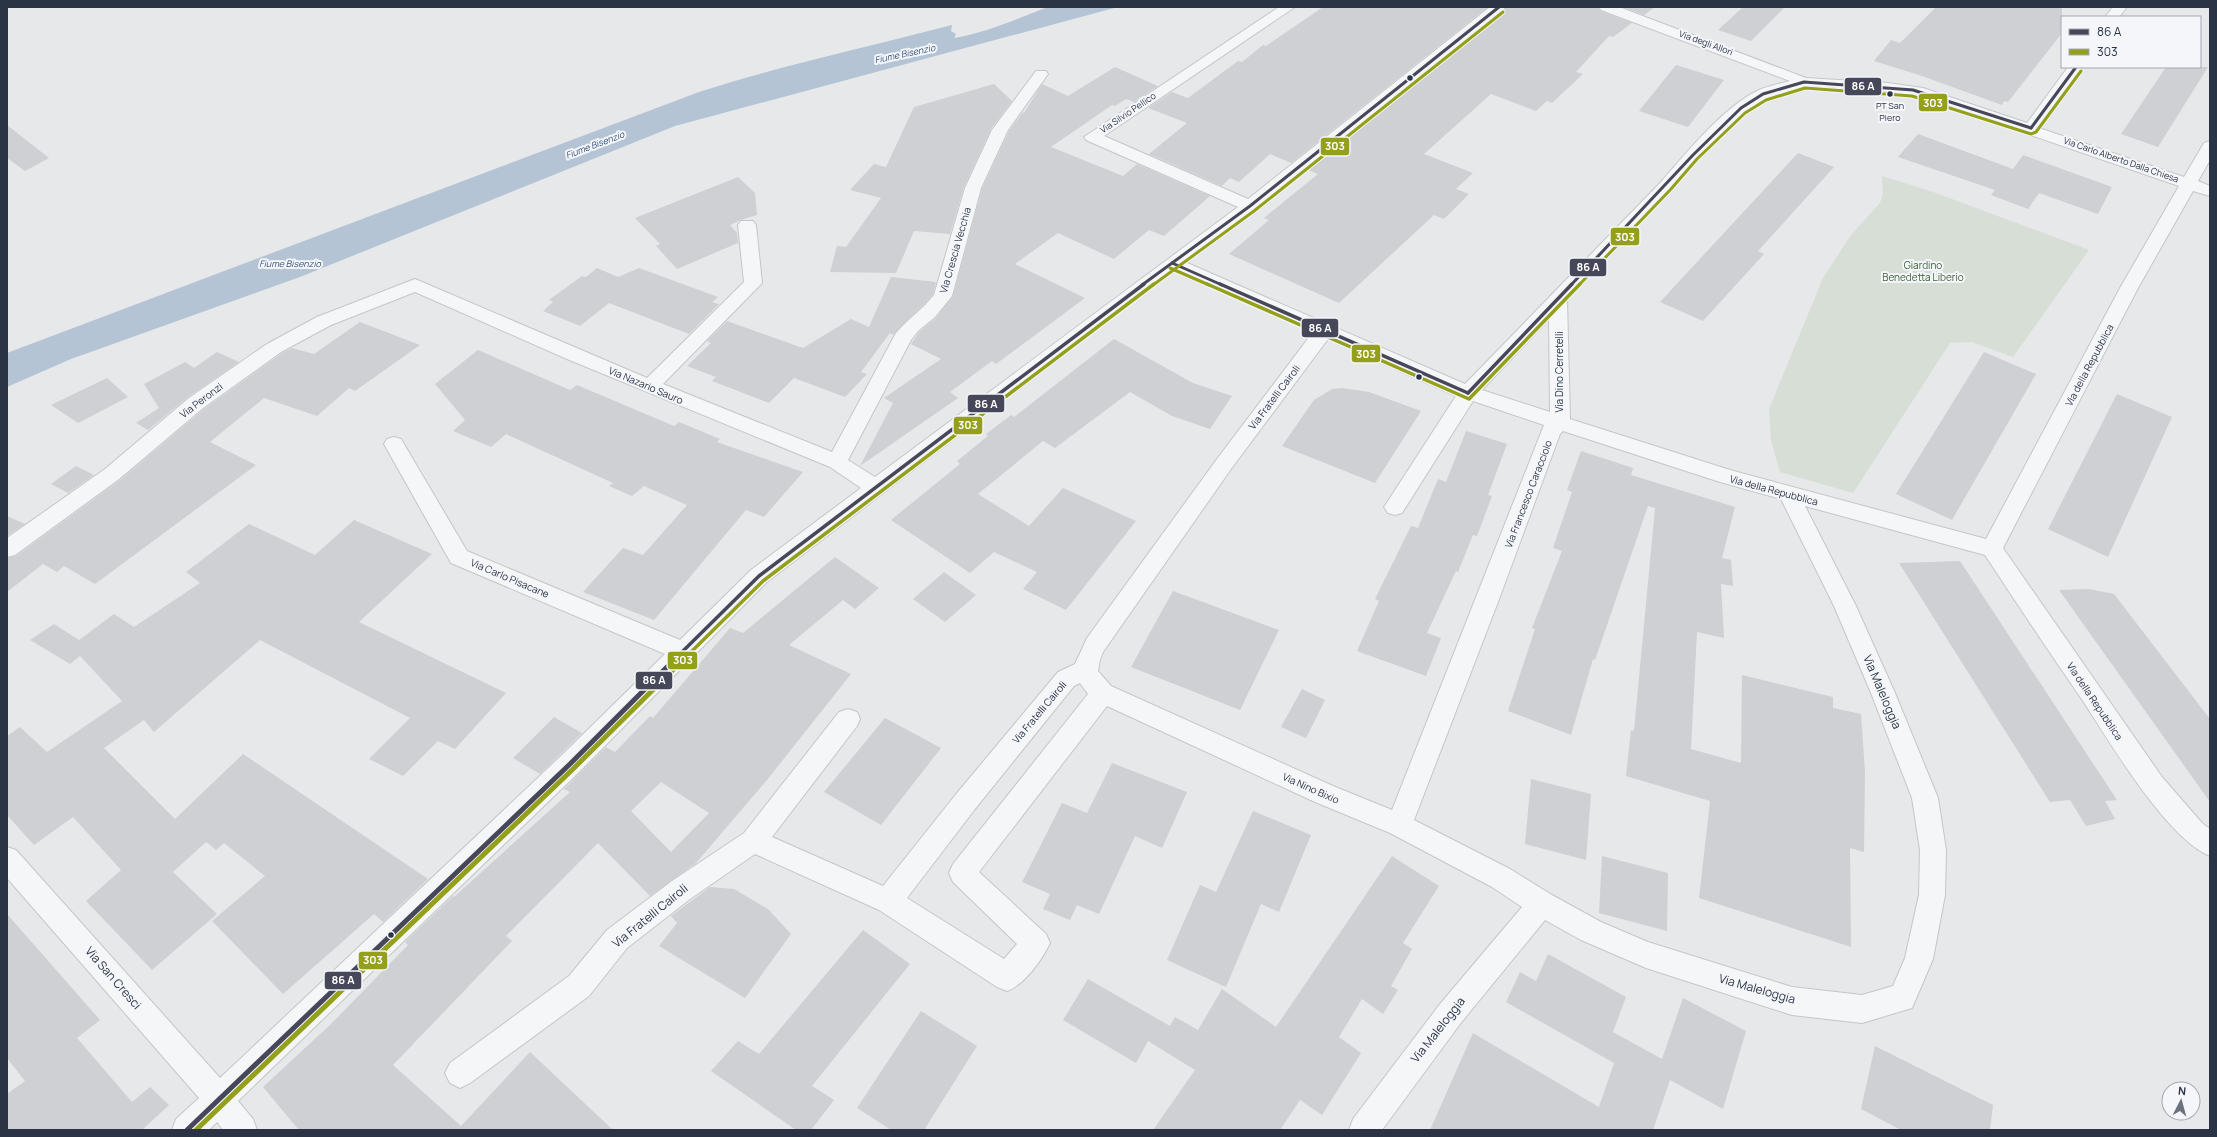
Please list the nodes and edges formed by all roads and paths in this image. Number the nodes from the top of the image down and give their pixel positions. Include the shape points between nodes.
1 (1288, 7) edge
2 (1499, 7) edge
3 (1606, 7) edge
4 (2120, 7) edge
5 (2113, 16) edge
6 (2075, 68) edge
7 (1041, 74) dead end
8 (1804, 82) junction
9 (2031, 128) junction
10 (2210, 146) edge
11 (2190, 184) junction
12 (2210, 191) edge
13 (1250, 206) junction
14 (747, 225) dead end
15 (1172, 263) junction
16 (415, 285) joint
17 (1558, 298) junction
18 (1325, 329) junction
19 (650, 386) junction
20 (1468, 393) junction
21 (1560, 422) junction
22 (394, 444) dead end
23 (837, 462) junction
24 (875, 486) junction
25 (1788, 493) junction
26 (1395, 507) dead end
27 (7, 549) edge
28 (1992, 549) junction
29 (682, 651) junction
30 (1085, 670) junction
31 (1103, 693) junction
32 (848, 720) dead end
33 (1399, 825) junction
34 (753, 841) junction
35 (2210, 844) edge
36 (7, 859) edge
37 (888, 901) junction
38 (1542, 904) junction
39 (460, 1073) dead end
40 (218, 1100) junction
41 (187, 1130) edge
42 (242, 1130) edge
43 (1364, 1130) edge

1 - 13 street, Via Silvio Pellico via 1092,137
2 - 13 street
3 - 8 street, Via degli Allori
4 - 5 street
6 - 9 street
7 - 23 street, Via Crescia Vecchia via 1000,130 973,188 943,296 929,314 911,327 903,337
8 - 9 street, Via Carlo Alberto Dalla Chiesa via 1913,90
8 - 17 street via 1763,94 1742,108 1693,155
9 - 11 street, Via Carlo Alberto Dalla Chiesa
10 - 11 street, Via della Repubblica
11 - 12 street, Via Carlo Alberto Dalla Chiesa
11 - 28 street, Via della Repubblica via 2129,288
13 - 15 street
14 - 19 street via 753,283
15 - 18 street
15 - 24 street
16 - 19 street, Via Nazario Sauro
16 - 27 street, Via Peronzi via 324,321 274,348 196,403 112,474
17 - 20 street
17 - 21 street, Via Dino Cerretelli
18 - 20 street
18 - 30 street, Via Fratelli Cairoli via 1232,468 1095,645 1087,659
19 - 23 street, Via Nazario Sauro via 772,438
20 - 21 street
20 - 26 street
21 - 25 street, Via della Repubblica via 1700,469
21 - 33 street, Via Francesco Caracciolo via 1552,430
22 - 29 street, Via Carlo Pisacane via 459,557
23 - 24 street, Via Nazario Sauro
24 - 29 street via 759,576
25 - 28 street, Via della Repubblica
25 - 38 street, Via Maleloggia via 1845,606 1925,798 1933,850 1932,895 1919,959 1902,998 1862,1009 1792,1001 1646,955 1591,931
28 - 35 street, Via della Repubblica via 2153,785 2193,831
29 - 40 street via 570,764
30 - 31 street, Via Nino Bixio via 1090,681
30 - 37 street, Via Fratelli Cairoli via 1066,679
31 - 33 street, Via Nino Bixio via 1324,794
31 - 37 street via 962,873 1036,943 1007,977
32 - 34 street, Via Fratelli Cairoli
33 - 38 street, Via Nino Bixio via 1494,874
34 - 37 street
34 - 39 street, Via Fratelli Cairoli via 681,890 617,939 579,986
36 - 40 street, Via San Cresci
38 - 43 street, Via Maleloggia via 1488,966 1395,1085
40 - 41 street
40 - 42 street, Via San Cresci

